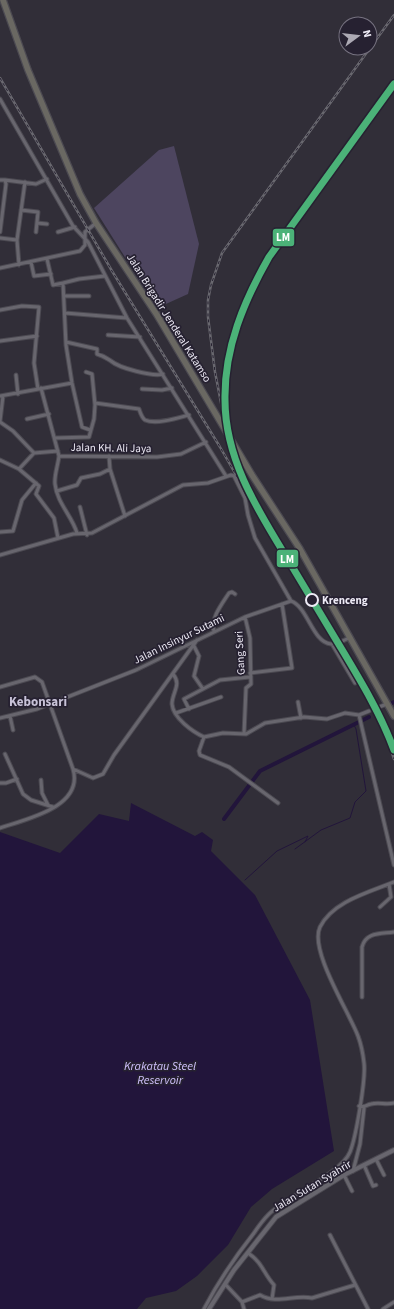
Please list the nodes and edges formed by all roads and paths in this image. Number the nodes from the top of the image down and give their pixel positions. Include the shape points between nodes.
1 (3, 0) edge
2 (0, 99) edge
3 (47, 179) junction
4 (0, 180) edge
5 (5, 180) junction
6 (25, 182) junction
7 (21, 210) junction
8 (37, 223) junction
9 (96, 223) junction
10 (47, 224) dead end
11 (75, 227) junction
12 (0, 229) edge
13 (0, 232) edge
14 (36, 232) dead end
15 (58, 232) dead end
16 (84, 235) junction
17 (0, 238) edge
18 (17, 240) junction
19 (47, 259) junction
20 (31, 262) junction
21 (19, 265) junction
22 (0, 268) edge
23 (50, 274) junction
24 (105, 276) junction
25 (63, 283) junction
26 (64, 296) junction
27 (89, 296) dead end
28 (0, 310) edge
29 (65, 313) junction
30 (127, 318) junction
31 (37, 336) junction
32 (108, 336) dead end
33 (140, 338) junction
34 (0, 341) edge
35 (66, 342) junction
36 (86, 372) dead end
37 (163, 374) junction
38 (16, 375) dead end
39 (72, 383) junction
40 (172, 388) junction
41 (40, 389) junction
42 (142, 389) dead end
43 (18, 394) junction
44 (2, 396) edge
45 (95, 403) junction
46 (49, 414) junction
47 (189, 414) junction
48 (27, 418) dead end
49 (0, 422) edge
50 (90, 430) junction
51 (55, 438) junction
52 (206, 442) junction
53 (58, 451) junction
54 (34, 453) junction
55 (59, 456) junction
56 (109, 456) junction
57 (0, 460) edge
58 (19, 469) junction
59 (110, 469) junction
60 (228, 475) junction
61 (36, 483) junction
62 (56, 491) junction
63 (80, 507) dead end
64 (125, 516) junction
65 (0, 532) edge
66 (78, 533) junction
67 (87, 534) junction
68 (58, 538) junction
69 (0, 555) edge
70 (235, 594) dead end
71 (291, 601) junction
72 (282, 604) junction
73 (245, 617) junction
74 (214, 632) junction
75 (349, 638) junction
76 (197, 640) junction
77 (332, 644) junction
78 (194, 646) junction
79 (173, 674) junction
80 (250, 675) junction
81 (356, 683) dead end
82 (0, 687) edge
83 (203, 690) junction
84 (221, 697) dead end
85 (298, 702) dead end
86 (49, 704) junction
87 (388, 706) junction
88 (379, 707) tunnel mouth
89 (189, 709) junction
90 (369, 711) tunnel mouth
91 (176, 713) junction
92 (359, 715) junction
93 (10, 716) junction
94 (394, 716) edge
95 (0, 718) edge
96 (301, 718) junction
97 (13, 730) dead end
98 (244, 734) junction
99 (204, 737) junction
100 (5, 754) dead end
101 (73, 768) junction
102 (17, 779) junction
103 (41, 780) dead end
104 (0, 783) edge
105 (278, 804) dead end
106 (48, 805) junction
107 (53, 808) junction
108 (0, 828) edge
109 (394, 865) edge
110 (394, 882) edge
111 (389, 884) junction
112 (380, 907) dead end
113 (394, 932) edge
114 (362, 997) dead end
115 (394, 1103) edge
116 (359, 1106) junction
117 (364, 1108) junction
118 (394, 1150) edge
119 (376, 1159) junction
120 (364, 1165) junction
121 (353, 1170) junction
122 (344, 1175) junction
123 (384, 1175) dead end
124 (376, 1185) dead end
125 (352, 1191) dead end
126 (330, 1235) dead end
127 (248, 1253) junction
128 (225, 1284) junction
129 (356, 1285) junction
130 (272, 1299) junction
131 (242, 1302) junction
132 (394, 1302) edge
133 (204, 1309) edge
134 (209, 1309) edge
135 (244, 1309) edge
136 (368, 1309) edge
137 (383, 1309) edge

1 - 9 highway, Jalan Brigadir Jenderal Katamso via 62,155
2 - 3 street
3 - 6 street via 37,184
3 - 11 street
4 - 5 street
5 - 6 street
5 - 12 street
6 - 7 street
7 - 8 street via 37,212
7 - 18 street
8 - 10 street
8 - 14 street
9 - 16 street
9 - 75 highway, Jalan Brigadir Jenderal Katamso via 157,315 252,475 300,549
11 - 15 street
11 - 16 street
12 - 13 street
16 - 19 street via 85,244 80,251
16 - 24 street
17 - 18 street
18 - 21 street
19 - 20 street
19 - 23 street
20 - 21 street
20 - 23 street via 34,276
21 - 22 street
23 - 25 street via 53,285
24 - 25 street
24 - 30 street
25 - 26 street
26 - 27 street
26 - 29 street
28 - 31 street, Jalan KH. Ali Jaya via 38,306
29 - 30 street
29 - 35 street
30 - 33 street
31 - 34 street
31 - 41 street, Jalan KH. Ali Jaya via 34,365
32 - 33 street
33 - 37 street
35 - 37 street via 98,350 97,354 106,356 122,367 155,375
35 - 39 street
36 - 45 street via 92,374
37 - 40 street
38 - 43 street
39 - 41 street
39 - 50 street via 82,427
40 - 42 street
40 - 47 street
41 - 43 street
41 - 46 street, Jalan KH. Ali Jaya
43 - 44 street
44 - 49 street
45 - 47 street via 138,409 146,420 166,421
45 - 50 street
46 - 48 street
46 - 51 street, Jalan KH. Ali Jaya
47 - 52 street
49 - 54 street via 13,431
50 - 51 street via 88,438
51 - 53 street, Jalan KH. Ali Jaya
52 - 56 street, Jalan KH. Ali Jaya via 181,454 168,456
52 - 60 street
53 - 54 street
53 - 55 street, Jalan KH. Ali Jaya
54 - 58 street
55 - 56 street, Jalan KH. Ali Jaya
55 - 62 street
56 - 59 street
57 - 58 street
58 - 61 street
59 - 62 street via 80,478 77,485
59 - 64 street
60 - 64 street via 208,483 183,485
60 - 71 street via 234,476 243,493 255,538
61 - 65 street via 22,500 13,531
61 - 68 street via 39,487 36,494 54,518
62 - 66 street
63 - 67 street
64 - 67 street
66 - 67 street
66 - 68 street
68 - 69 street
70 - 74 street via 229,593 214,618
71 - 72 street, Jalan Insinyur Sutami
71 - 77 street via 300,607 322,639
72 - 73 street, Jalan Insinyur Sutami
72 - 80 street via 292,668
73 - 74 street, Jalan Insinyur Sutami
73 - 80 street, Gang Seri via 250,638
74 - 76 street, Jalan Insinyur Sutami
75 - 77 street
75 - 87 highway, Jalan Brigadir Jenderal Katamso
76 - 78 street
76 - 86 street, Jalan Insinyur Sutami via 136,670
77 - 81 street
78 - 79 street
78 - 83 street via 199,656 194,676
79 - 91 street via 177,682 172,703
79 - 101 street via 103,774 93,778
80 - 83 street via 220,680
80 - 98 street, Gang Seri via 250,686 246,688
82 - 86 street via 35,677 42,682
83 - 89 street via 184,699
84 - 89 street
85 - 96 street
86 - 93 street, Jalan Insinyur Sutami
86 - 101 street
87 - 88 street
87 - 94 highway, Jalan Brigadir Jenderal Katamso
89 - 91 street
90 - 92 street
91 - 99 street via 188,727
92 - 96 street via 345,713 327,719
92 - 109 street
93 - 95 street, Jalan Insinyur Sutami
93 - 97 street
96 - 98 street via 265,723
98 - 99 street via 223,733
99 - 105 street via 200,755 221,762
100 - 102 street
101 - 107 street via 74,787 66,799
102 - 104 street
102 - 106 street via 27,798
103 - 106 street via 42,793
106 - 107 street
107 - 108 street via 38,816
110 - 111 street
111 - 112 street via 391,897
111 - 116 street via 359,895 336,910 320,927 318,938 320,954 358,1037 362,1053 364,1064
113 - 114 street via 373,935 364,941
115 - 117 street via 374,1104
116 - 117 street
116 - 133 street via 351,1150 345,1160 268,1214 238,1252
117 - 121 street via 360,1144
118 - 119 street, Jalan Sutan Syahrir
119 - 120 street, Jalan Sutan Syahrir
119 - 123 street
120 - 121 street, Jalan Sutan Syahrir
120 - 124 street via 373,1186
121 - 122 street, Jalan Sutan Syahrir
122 - 125 street
122 - 127 street, Jalan Sutan Syahrir via 276,1217
126 - 129 street
127 - 128 street, Jalan Sutan Syahrir
127 - 130 street via 261,1264 274,1285
128 - 131 street
128 - 134 street, Jalan Sutan Syahrir
129 - 130 street via 312,1298 280,1301
129 - 136 street
130 - 131 street via 267,1300 260,1295
131 - 135 street
132 - 137 street

